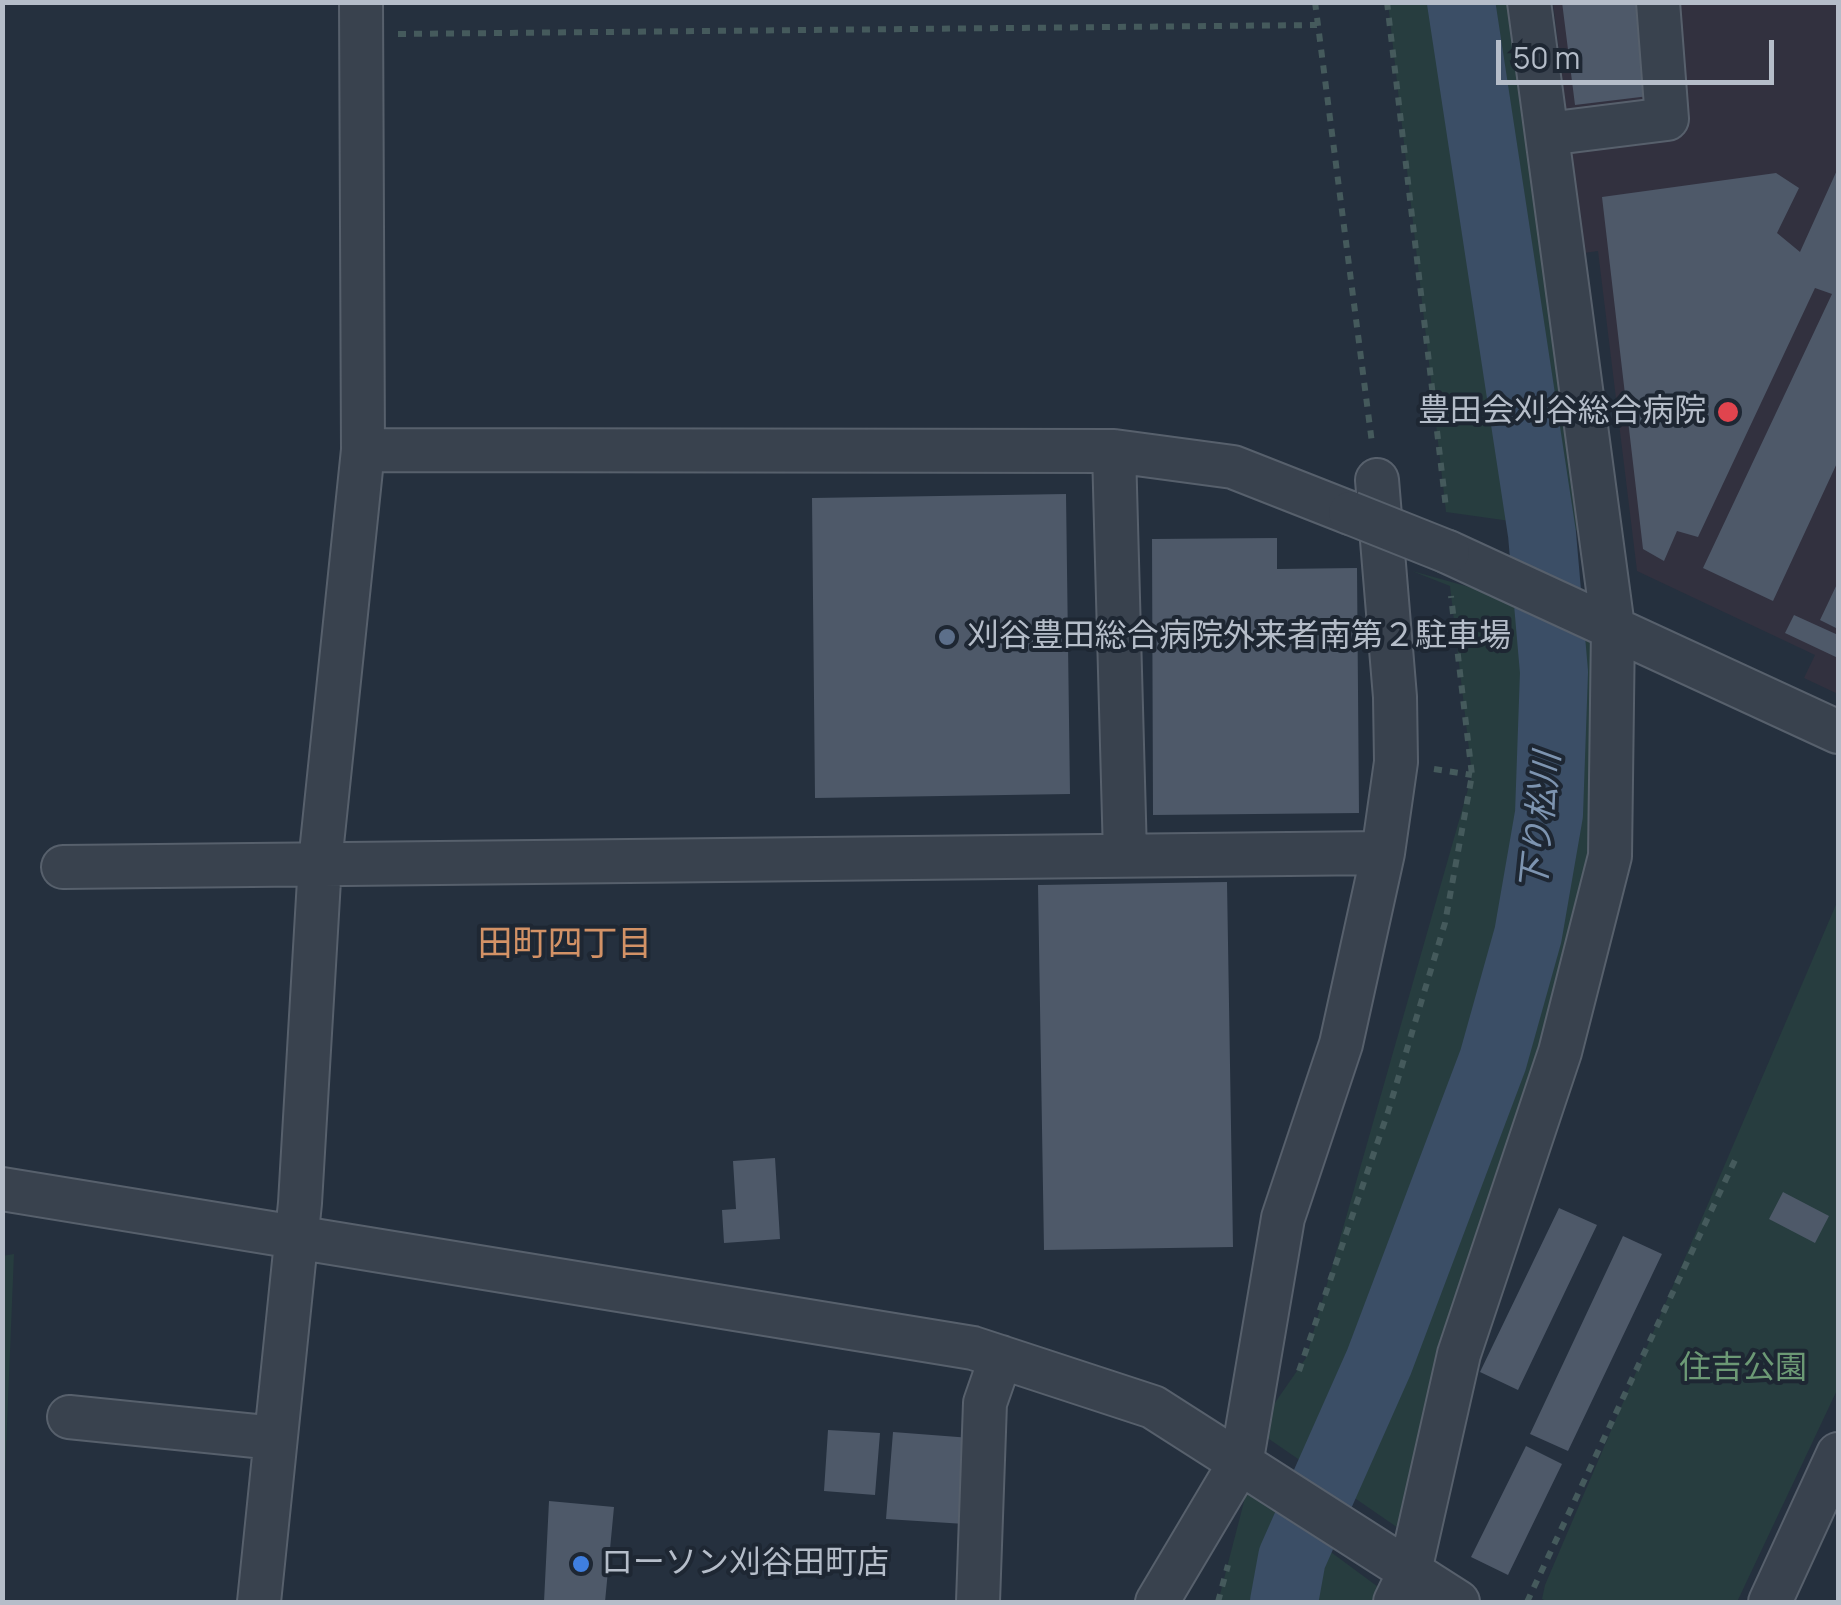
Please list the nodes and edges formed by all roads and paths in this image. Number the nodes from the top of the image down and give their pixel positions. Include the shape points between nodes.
1 (1315, 2) edge
2 (1386, 2) edge
3 (1529, 2) edge
4 (1658, 2) edge
5 (361, 18) edge
6 (1317, 25) junction
7 (1548, 134) junction
8 (363, 450) junction
9 (1114, 451) junction
10 (1377, 480) joint
11 (1448, 552) junction
12 (1602, 621) junction
13 (1838, 732) edge
14 (1383, 852) junction
15 (1124, 855) junction
16 (320, 863) junction
17 (63, 867) dead end
18 (1736, 1158) dead end
19 (2, 1189) edge
20 (293, 1237) junction
21 (1001, 1356) junction
22 (1298, 1374) dead end
23 (69, 1417) dead end
24 (275, 1438) junction
25 (1838, 1454) edge
26 (1247, 1464) junction
27 (1233, 1546) dead end
28 (1403, 1587) edge
29 (260, 1602) edge
30 (978, 1602) edge
31 (1158, 1602) edge
32 (1218, 1602) edge
33 (1458, 1602) edge
34 (1526, 1602) edge
35 (1770, 1602) edge

1 - 6 path
2 - 11 path
3 - 7 street
4 - 7 street via 1667,119
5 - 6 path
5 - 8 street
6 - 10 path
7 - 12 street
8 - 9 street
8 - 16 street
9 - 11 street, bridge via 1232,468
9 - 15 street
10 - 14 street via 1395,697 1396,762
11 - 12 street
11 - 22 path via 1472,775 1439,942
12 - 13 street
12 - 28 street via 1610,856 1560,1052 1460,1354
14 - 15 street
14 - 26 street via 1341,1044 1284,1218
15 - 16 street
16 - 17 street
16 - 20 street
18 - 34 path
19 - 20 street
20 - 21 street
20 - 24 street
21 - 26 street via 1153,1406
21 - 30 street via 985,1403
23 - 24 street
24 - 29 street
25 - 35 street
26 - 28 street
26 - 31 street
27 - 32 path
28 - 33 street

